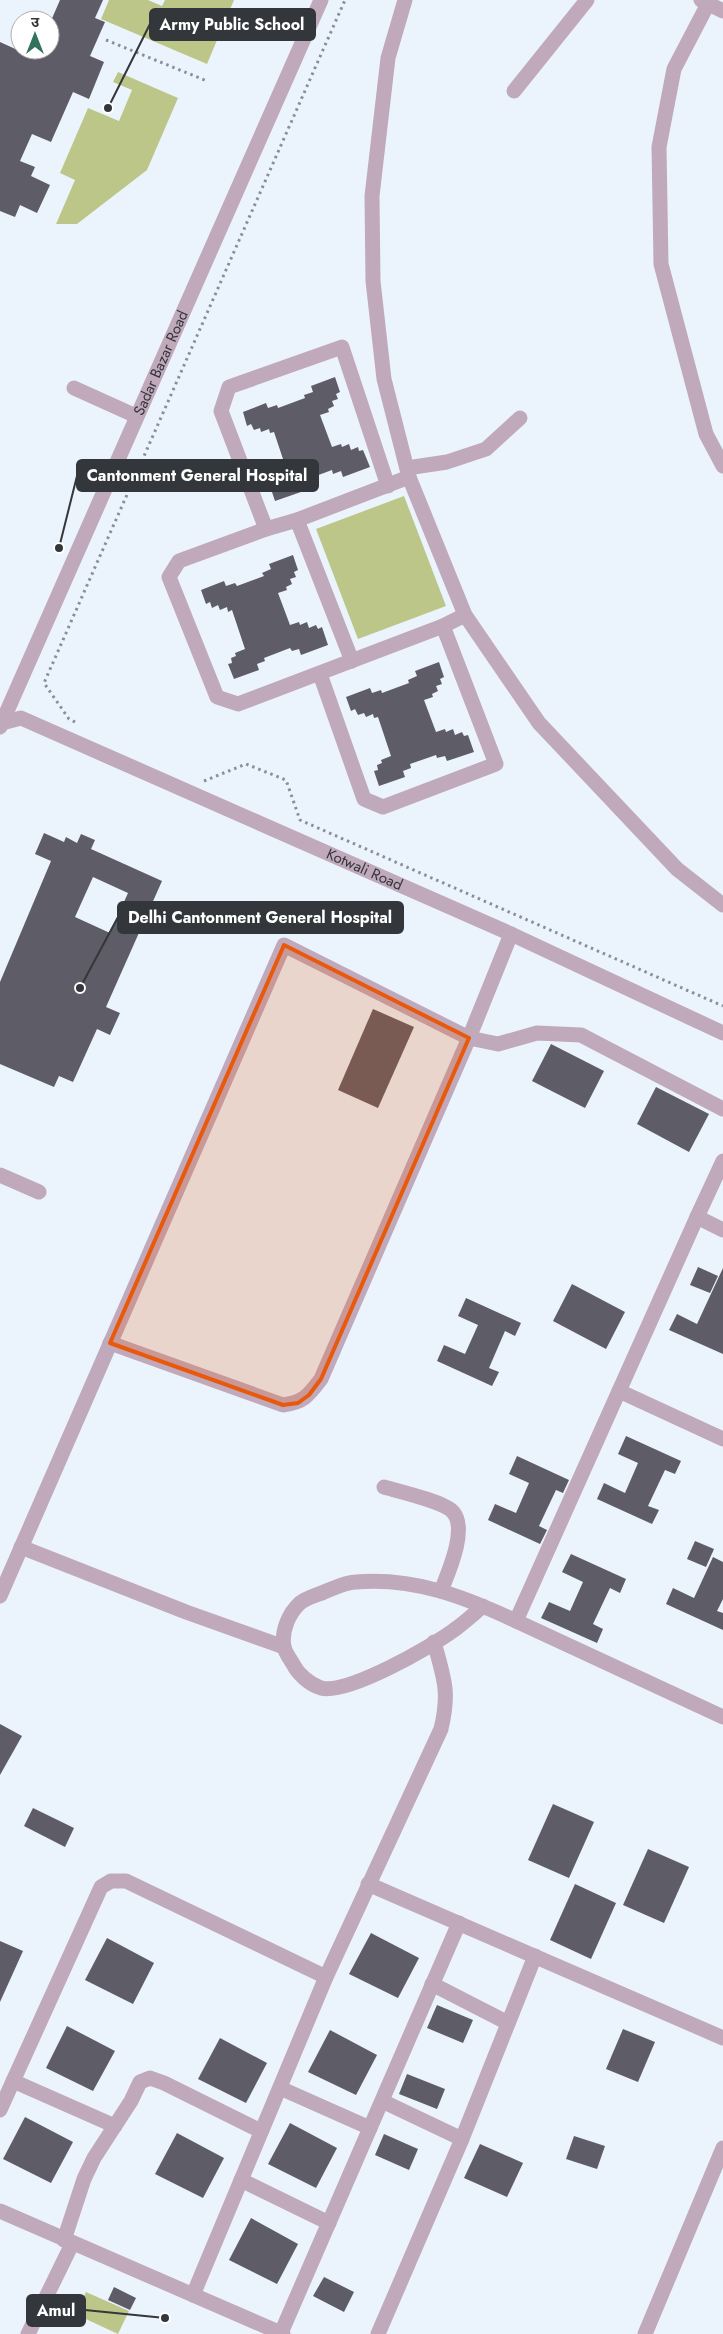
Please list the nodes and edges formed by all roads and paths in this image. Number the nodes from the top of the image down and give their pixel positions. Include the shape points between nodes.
1 (321, 0) edge
2 (345, 0) edge
3 (405, 0) edge
4 (587, 0) edge
5 (707, 1) edge
6 (723, 11) edge
7 (106, 40) dead end
8 (207, 81) dead end
9 (514, 91) dead end
10 (74, 388) dead end
11 (136, 416) junction
12 (520, 418) dead end
13 (723, 466) edge
14 (408, 473) junction
15 (388, 486) junction
16 (297, 520) junction
17 (266, 529) junction
18 (465, 615) junction
19 (442, 626) junction
20 (352, 661) junction
21 (320, 674) junction
22 (1, 724) edge
23 (83, 726) dead end
24 (195, 777) dead end
25 (723, 905) edge
26 (511, 934) junction
27 (723, 1006) edge
28 (723, 1033) edge
29 (469, 1038) junction
30 (723, 1109) edge
31 (723, 1161) edge
32 (0, 1174) edge
33 (39, 1192) dead end
34 (697, 1217) junction
35 (723, 1230) edge
36 (110, 1343) junction
37 (619, 1391) junction
38 (723, 1439) edge
39 (384, 1487) dead end
40 (21, 1548) junction
41 (441, 1591) junction
42 (0, 1596) edge
43 (483, 1606) junction
44 (516, 1621) junction
45 (434, 1642) junction
46 (284, 1647) junction
47 (723, 1717) edge
48 (368, 1884) junction
49 (458, 1923) junction
50 (535, 1956) junction
51 (326, 1977) junction
52 (432, 1984) junction
53 (508, 2023) junction
54 (723, 2038) edge
55 (13, 2081) junction
56 (280, 2088) junction
57 (382, 2101) junction
58 (0, 2110) edge
59 (115, 2126) junction
60 (370, 2128) junction
61 (261, 2131) junction
62 (462, 2139) junction
63 (723, 2148) edge
64 (241, 2180) junction
65 (0, 2211) edge
66 (329, 2223) junction
67 (68, 2242) junction
68 (192, 2295) junction
69 (28, 2334) edge
70 (282, 2334) edge
71 (378, 2334) edge
72 (644, 2334) edge

1 - 11 street, Sadar Bazar Road
2 - 23 path via 44,683 69,719
3 - 14 street via 388,58 372,196 373,281 384,379
4 - 9 street
5 - 6 street
5 - 13 street via 674,69 658,147 662,264 706,434
7 - 8 path
10 - 11 street
11 - 22 street, Sadar Bazar Road
12 - 14 street via 486,449
14 - 15 street
14 - 18 street
15 - 16 street
15 - 17 street via 342,347 229,387 221,411
16 - 17 street
16 - 20 street
17 - 21 street via 180,561 169,577 217,697 238,704
18 - 19 street
18 - 25 street via 539,722 677,869
19 - 20 street
19 - 21 street via 496,764 383,807 364,799
20 - 21 street
22 - 26 street, Kotwali Road via 21,718
24 - 27 path via 204,781 246,764 286,780 300,820
26 - 28 street, Kotwali Road
26 - 29 street
29 - 30 street via 498,1044 537,1033 581,1035
29 - 36 street via 321,1379 309,1395 298,1403 282,1405
29 - 36 street via 284,945
31 - 34 street
32 - 33 street
34 - 35 street
34 - 37 street
36 - 40 street
37 - 38 street
37 - 44 street
39 - 41 street via 446,1506 456,1517 457,1542
40 - 42 street
40 - 46 street
41 - 43 street
41 - 46 street via 427,1586 378,1582 354,1582 330,1589 301,1602 286,1619
43 - 44 street
43 - 45 street
44 - 47 street
45 - 46 street via 364,1680 322,1688 297,1671
45 - 48 street via 446,1687 441,1729
48 - 49 street
48 - 51 street
49 - 50 street
49 - 52 street
50 - 53 street
50 - 54 street
51 - 55 street via 126,1881 111,1881 101,1887
51 - 56 street
52 - 53 street
52 - 57 street
53 - 62 street
55 - 58 street
55 - 59 street
56 - 60 street
56 - 61 street
57 - 60 street
57 - 62 street
59 - 61 street via 140,2082 150,2078
59 - 67 street via 84,2179
60 - 66 street
61 - 64 street
62 - 71 street
63 - 72 street
64 - 66 street
64 - 68 street
65 - 67 street
66 - 70 street
67 - 68 street
67 - 69 street
68 - 70 street

